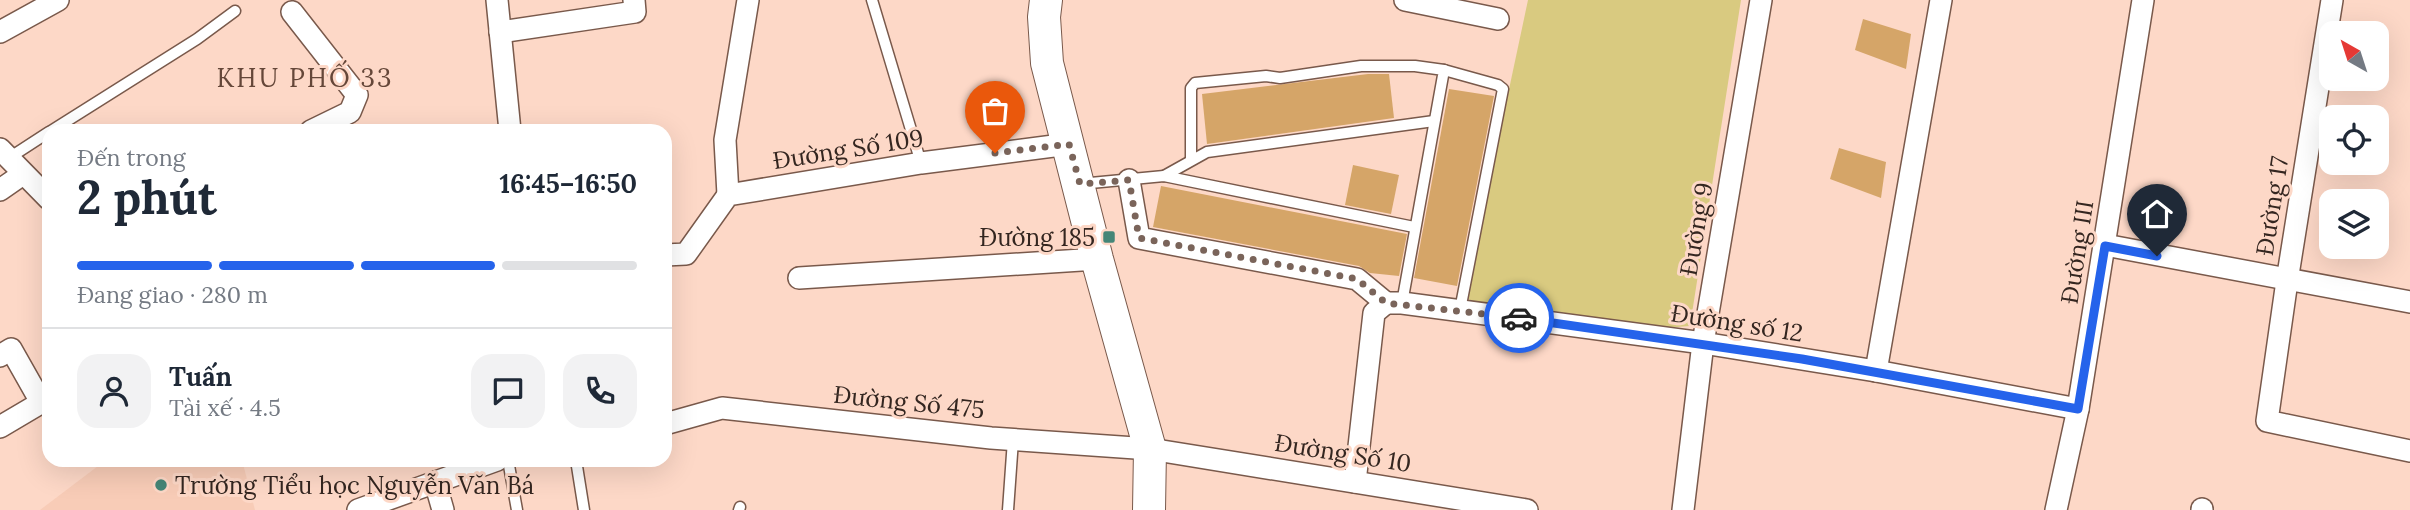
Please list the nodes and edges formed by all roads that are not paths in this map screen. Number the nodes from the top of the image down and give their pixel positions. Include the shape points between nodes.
1 (58, 0) edge
2 (497, 0) edge
3 (634, 0) edge
4 (748, 0) edge
5 (872, 0) edge
6 (1046, 0) edge
7 (1405, 0) edge
8 (1761, 0) edge
9 (1941, 0) edge
10 (2143, 0) edge
11 (2332, 0) edge
12 (235, 11) dead end
13 (292, 12) dead end
14 (1498, 19) dead end
15 (0, 32) edge
16 (500, 32) junction
17 (1444, 70) junction
18 (1434, 121) junction
19 (63, 124) edge
20 (325, 124) edge
21 (509, 124) edge
22 (42, 138) edge
23 (1069, 144) junction
24 (10, 160) edge
25 (1191, 160) junction
26 (921, 163) junction
27 (1164, 176) junction
28 (1129, 180) junction
29 (1080, 184) junction
30 (0, 190) edge
31 (42, 192) edge
32 (728, 195) junction
33 (1414, 227) junction
34 (2105, 246) junction
35 (672, 255) edge
36 (1097, 259) junction
37 (799, 278) dead end
38 (2287, 281) junction
39 (2410, 302) edge
40 (1394, 303) junction
41 (1460, 310) junction
42 (1703, 343) junction
43 (0, 356) edge
44 (1876, 371) junction
45 (42, 396) edge
46 (42, 402) edge
47 (2078, 409) junction
48 (672, 422) edge
49 (0, 427) edge
50 (1013, 440) junction
51 (1150, 449) junction
52 (2410, 452) edge
53 (477, 467) edge
54 (509, 467) edge
55 (577, 467) edge
56 (435, 482) junction
57 (1355, 482) junction
58 (358, 510) edge
59 (443, 510) edge
60 (517, 510) edge
61 (584, 510) edge
62 (1008, 510) edge
63 (1149, 510) edge
64 (1527, 510) edge
65 (1682, 510) edge
66 (2056, 510) edge

1 - 15 street
2 - 16 street
3 - 16 street via 635,12
4 - 32 street via 725,140
5 - 26 lane
6 - 23 street via 1047,63
7 - 14 street
8 - 42 street, Đường 9
9 - 44 street
10 - 34 street, Đường III
11 - 38 street, Đường 17
12 - 19 lane
13 - 20 street via 357,95 350,112
16 - 21 street
17 - 18 lane
17 - 25 lane via 1361,66 1280,78 1195,83 1191,88
17 - 41 lane via 1503,89
18 - 25 lane via 1207,152
18 - 33 lane
22 - 24 lane
23 - 26 street, Đường Số 109
23 - 29 street
24 - 30 street
24 - 31 street
25 - 27 lane
26 - 32 street, Đường Số 109
27 - 28 lane
27 - 33 lane
28 - 29 lane
28 - 40 street via 1139,238 1357,279
29 - 36 street
32 - 35 street via 687,254
33 - 40 lane
34 - 38 street
34 - 47 street, Đường III
36 - 37 street
36 - 51 street
38 - 39 street
38 - 52 street, Đường 17 via 2267,421
40 - 41 street, Đường số 12
40 - 57 street via 1374,313
41 - 42 street, Đường số 12
42 - 44 street, Đường số 12
42 - 65 street, Đường 9
43 - 45 street via 11,349
44 - 47 street, Đường số 12
46 - 49 street
47 - 66 street, Đường III
48 - 50 street, Đường Số 475 via 722,408
50 - 51 street, Đường Số 475
50 - 62 lane
51 - 57 street, Đường Số 10
51 - 63 street
53 - 56 street
54 - 60 lane
55 - 61 lane
56 - 58 street
56 - 59 street
57 - 64 street, Đường Số 10

